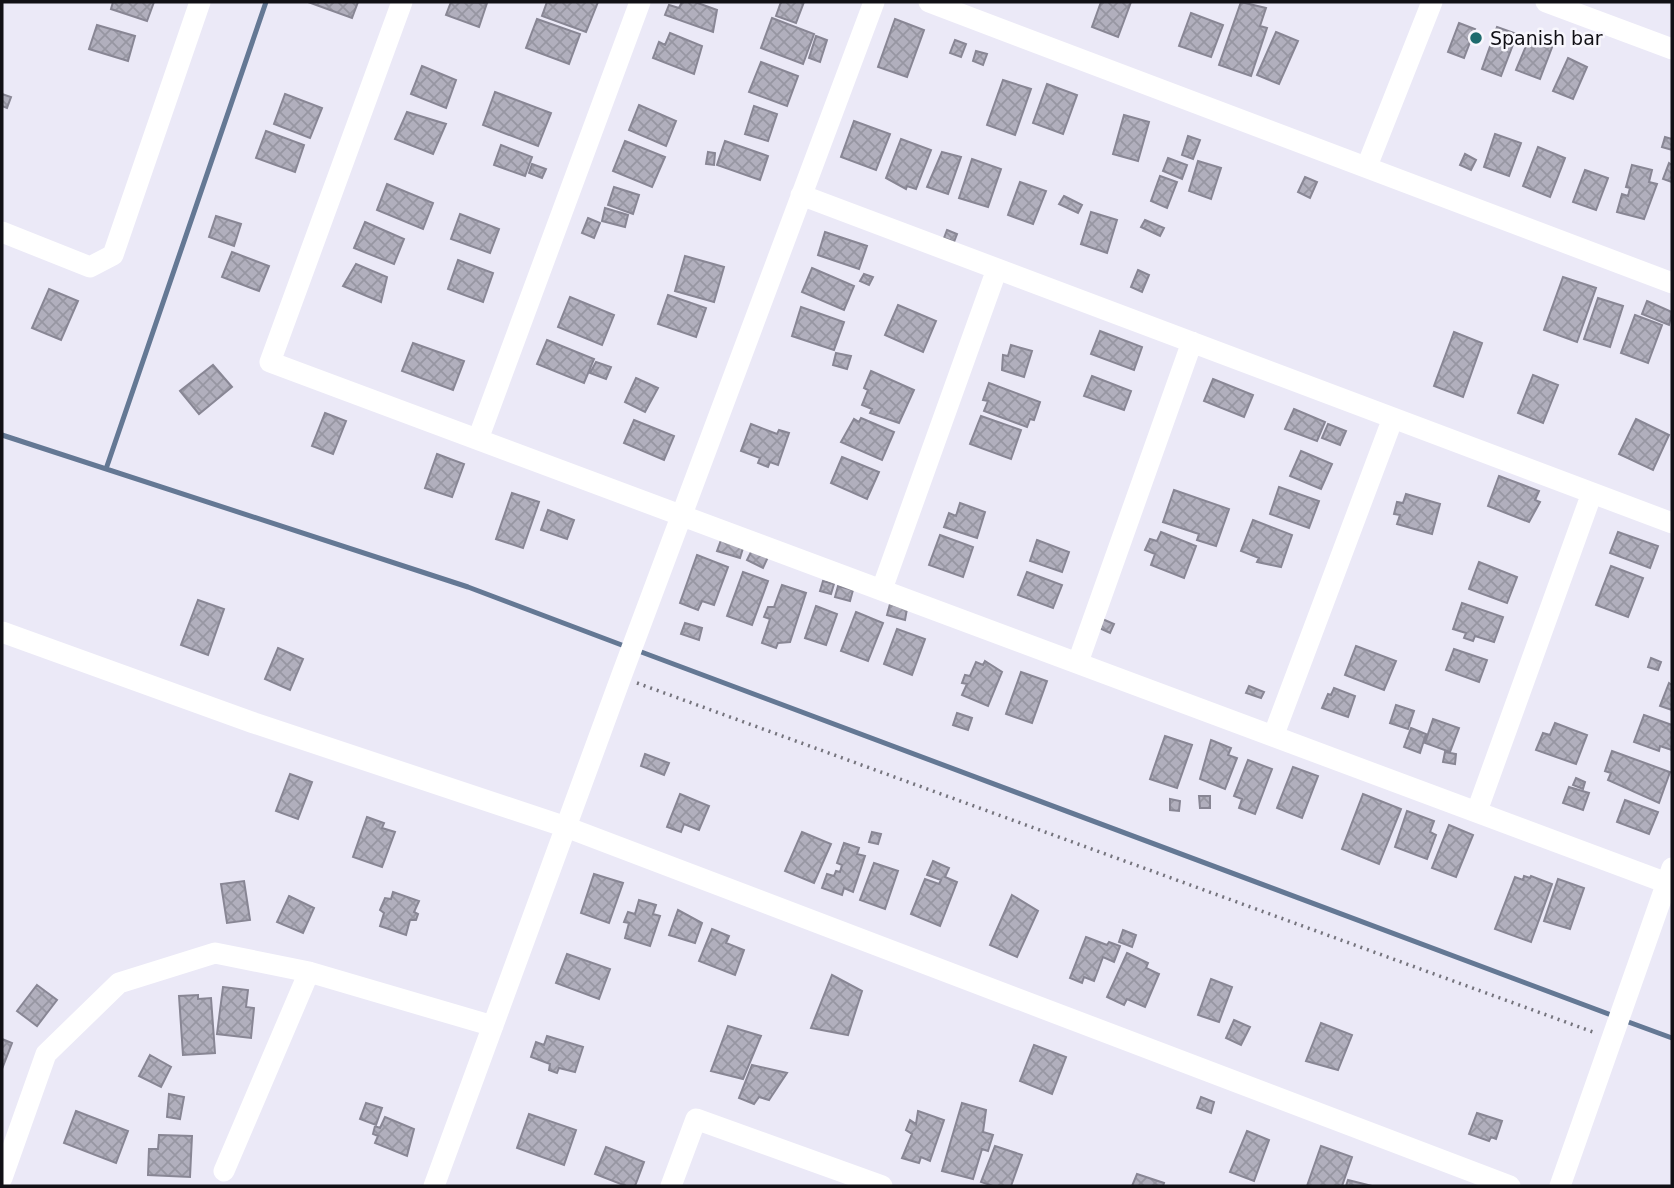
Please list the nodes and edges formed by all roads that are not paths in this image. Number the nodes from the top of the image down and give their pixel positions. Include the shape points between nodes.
1 (200, 2) edge
2 (402, 2) edge
3 (640, 2) edge
4 (874, 2) edge
5 (929, 2) edge
6 (1432, 2) edge
7 (1546, 2) edge
8 (1672, 49) edge
9 (1367, 166) junction
10 (801, 195) junction
11 (2, 232) edge
12 (998, 269) junction
13 (1672, 284) edge
14 (1192, 342) junction
15 (1393, 418) junction
16 (478, 439) junction
17 (1592, 493) junction
18 (681, 514) junction
19 (1672, 523) edge
20 (882, 589) junction
21 (2, 632) edge
22 (1078, 662) junction
23 (1274, 734) junction
24 (1477, 811) junction
25 (566, 827) junction
26 (1671, 878) edge
27 (309, 972) junction
28 (493, 1026) junction
29 (223, 1171) dead end
30 (2, 1178) edge
31 (434, 1186) edge
32 (671, 1186) edge
33 (882, 1186) edge
34 (1510, 1186) edge
35 (1560, 1186) edge

1 - 11 street via 113,255 90,267
2 - 16 street via 270,362
3 - 16 street
4 - 10 street
5 - 9 street
6 - 9 street
7 - 8 street
9 - 13 street
10 - 12 street
10 - 18 street
12 - 14 street
12 - 20 street
14 - 15 street
14 - 22 street
15 - 17 street
15 - 23 street
16 - 18 street
17 - 19 street
17 - 24 street
18 - 20 street
18 - 25 street
20 - 22 street
21 - 25 street via 254,723
22 - 23 street
23 - 24 street
24 - 26 street
25 - 28 street
25 - 34 street
26 - 35 street
27 - 28 street
27 - 29 street
27 - 30 street via 215,953 118,982 46,1054
28 - 31 street
32 - 33 street via 696,1119

